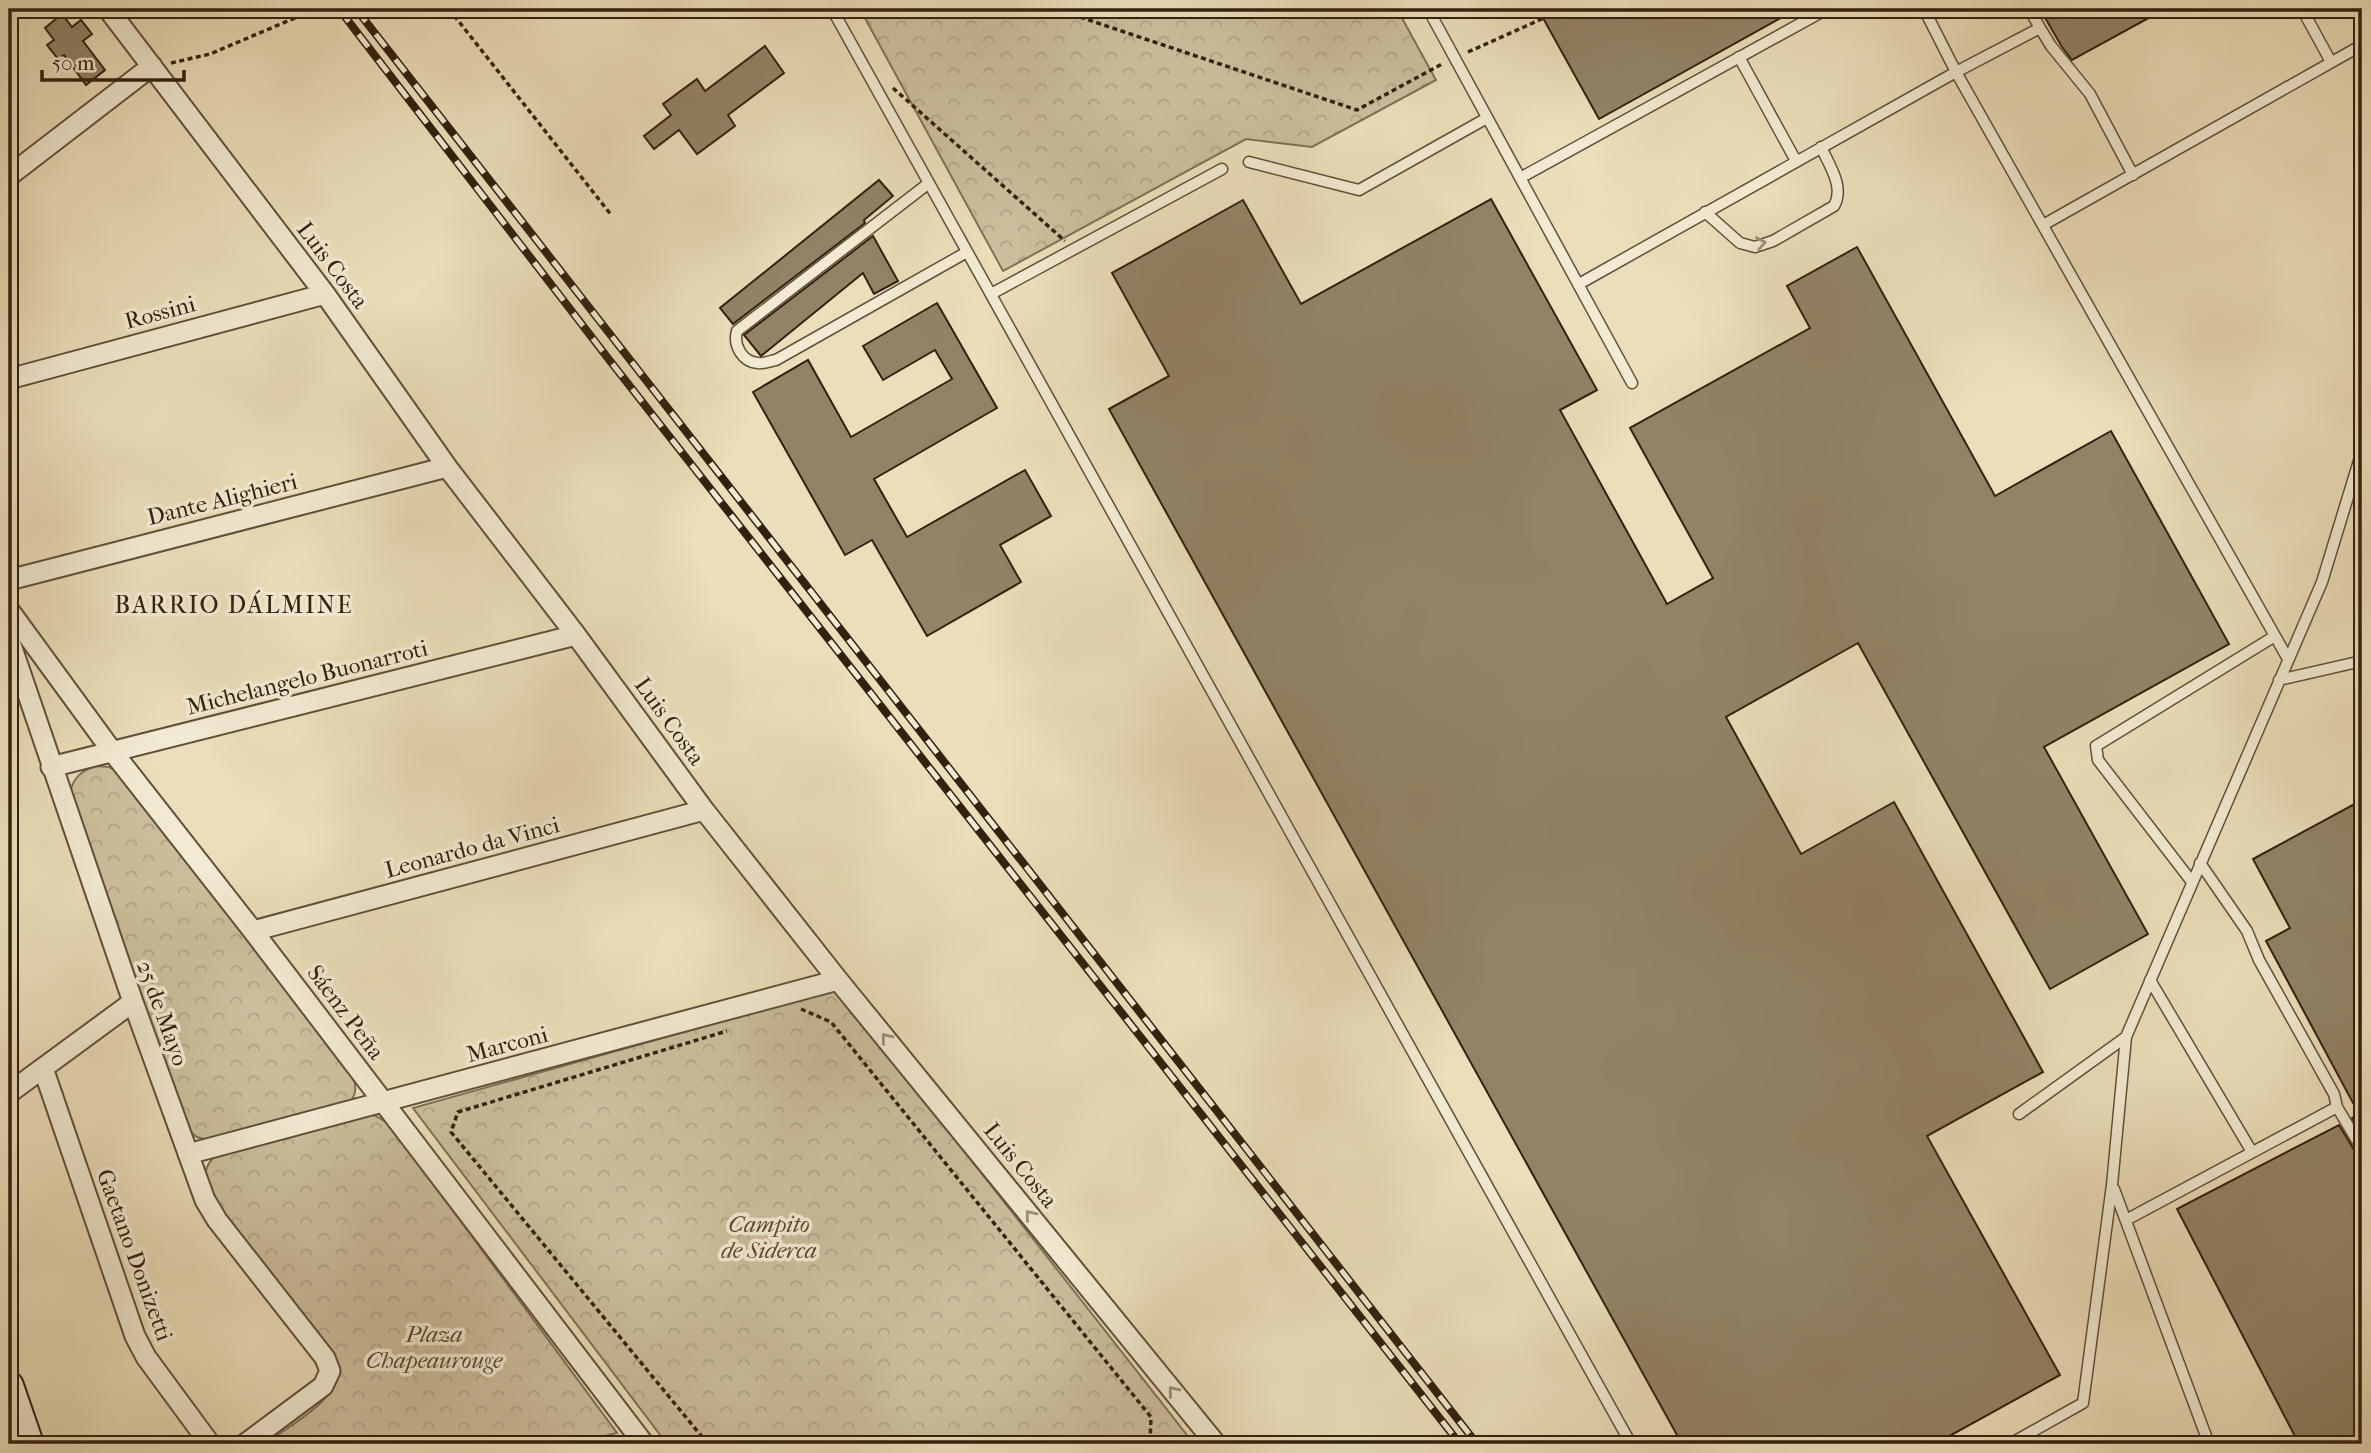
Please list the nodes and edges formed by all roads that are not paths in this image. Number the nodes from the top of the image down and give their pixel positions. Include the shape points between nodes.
1 (108, 9) edge
2 (832, 9) edge
3 (1429, 9) edge
4 (1827, 9) edge
5 (1924, 9) edge
6 (2029, 9) edge
7 (2302, 9) edge
8 (2040, 28) junction
9 (2362, 45) edge
10 (1739, 57) junction
11 (2331, 62) junction
12 (152, 66) junction
13 (1956, 72) junction
14 (1487, 118) junction
15 (1821, 147) junction
16 (1796, 161) junction
17 (1249, 162) dead end
18 (1222, 169) dead end
19 (2133, 175) junction
20 (9, 176) edge
21 (1520, 178) junction
22 (929, 183) junction
23 (1705, 212) junction
24 (2043, 225) junction
25 (967, 252) junction
26 (1579, 284) junction
27 (324, 293) junction
28 (991, 294) junction
29 (9, 379) edge
30 (1632, 383) dead end
31 (2362, 451) edge
32 (447, 467) junction
33 (9, 580) edge
34 (9, 610) edge
35 (576, 635) junction
36 (2274, 636) junction
37 (9, 639) edge
38 (2288, 659) junction
39 (2362, 661) edge
40 (2279, 680) junction
41 (111, 751) junction
42 (51, 767) junction
43 (704, 810) junction
44 (2200, 863) junction
45 (2192, 882) junction
46 (253, 931) junction
47 (838, 979) junction
48 (2150, 980) junction
49 (133, 1002) junction
50 (2126, 1037) junction
51 (43, 1068) junction
52 (9, 1093) edge
53 (384, 1102) junction
54 (2337, 1107) junction
55 (2019, 1114) dead end
56 (2362, 1149) edge
57 (2252, 1152) junction
58 (188, 1154) junction
59 (2112, 1185) junction
60 (2126, 1220) junction
61 (9, 1385) edge
62 (29, 1444) edge
63 (210, 1444) edge
64 (245, 1444) edge
65 (644, 1444) edge
66 (1216, 1444) edge
67 (1631, 1444) edge
68 (2010, 1444) edge
69 (2209, 1444) edge

1 - 12 street, Luis Costa
2 - 22 lane
3 - 14 lane
4 - 10 lane
5 - 13 lane
6 - 8 lane
7 - 11 lane
8 - 13 lane
8 - 19 lane via 2090,94
9 - 11 lane
10 - 16 lane
10 - 21 lane
11 - 19 lane
12 - 20 street
12 - 27 street, Luis Costa
13 - 15 lane
13 - 24 lane
14 - 17 lane via 1359,190
14 - 21 lane
15 - 16 lane
23 -> 15 lane via 1740,243 1755,247 1773,241 1834,206 1839,198
16 - 23 lane
18 - 28 lane
19 - 24 lane
21 - 26 lane
22 - 25 lane
22 - 25 lane via 737,331 738,350 760,364 776,360
23 - 26 lane
24 - 36 lane
25 - 28 lane
26 - 30 lane
27 - 29 street, Rossini
27 - 32 street, Luis Costa
28 - 67 lane
31 - 38 lane via 2322,582
32 - 33 street, Dante Alighieri
32 - 35 street, Luis Costa
34 - 41 street, Sáenz Peña
35 - 41 street, Michelangelo Buonarroti
35 - 43 street, Luis Costa
36 - 38 lane
36 - 45 lane via 2096,746 2098,760
37 - 42 street, 25 de Mayo
38 - 40 lane
39 - 40 lane
40 - 44 lane
41 - 42 street, Michelangelo Buonarroti
41 - 46 street, Sáenz Peña
42 - 49 street, 25 de Mayo
43 - 46 street, Leonardo da Vinci
43 - 47 street, Luis Costa
44 - 45 lane
44 - 54 lane via 2247,931
45 - 48 lane
46 - 53 street, Sáenz Peña
47 - 53 street, Marconi
66 -> 47 street, Luis Costa
48 - 50 lane
48 - 57 lane
49 - 51 street
49 - 58 street, 25 de Mayo
50 - 55 lane
50 - 59 lane
51 - 52 street
51 - 63 street, Gaetano Donizetti via 135,1336
53 - 58 street, Marconi
53 - 65 street, Sáenz Peña
54 - 56 lane
54 - 57 lane
57 - 60 lane
58 - 64 street, 25 de Mayo via 217,1220 325,1358 330,1371 323,1386
59 - 60 lane
59 - 68 lane via 2083,1403
60 - 69 lane
61 - 62 main road

